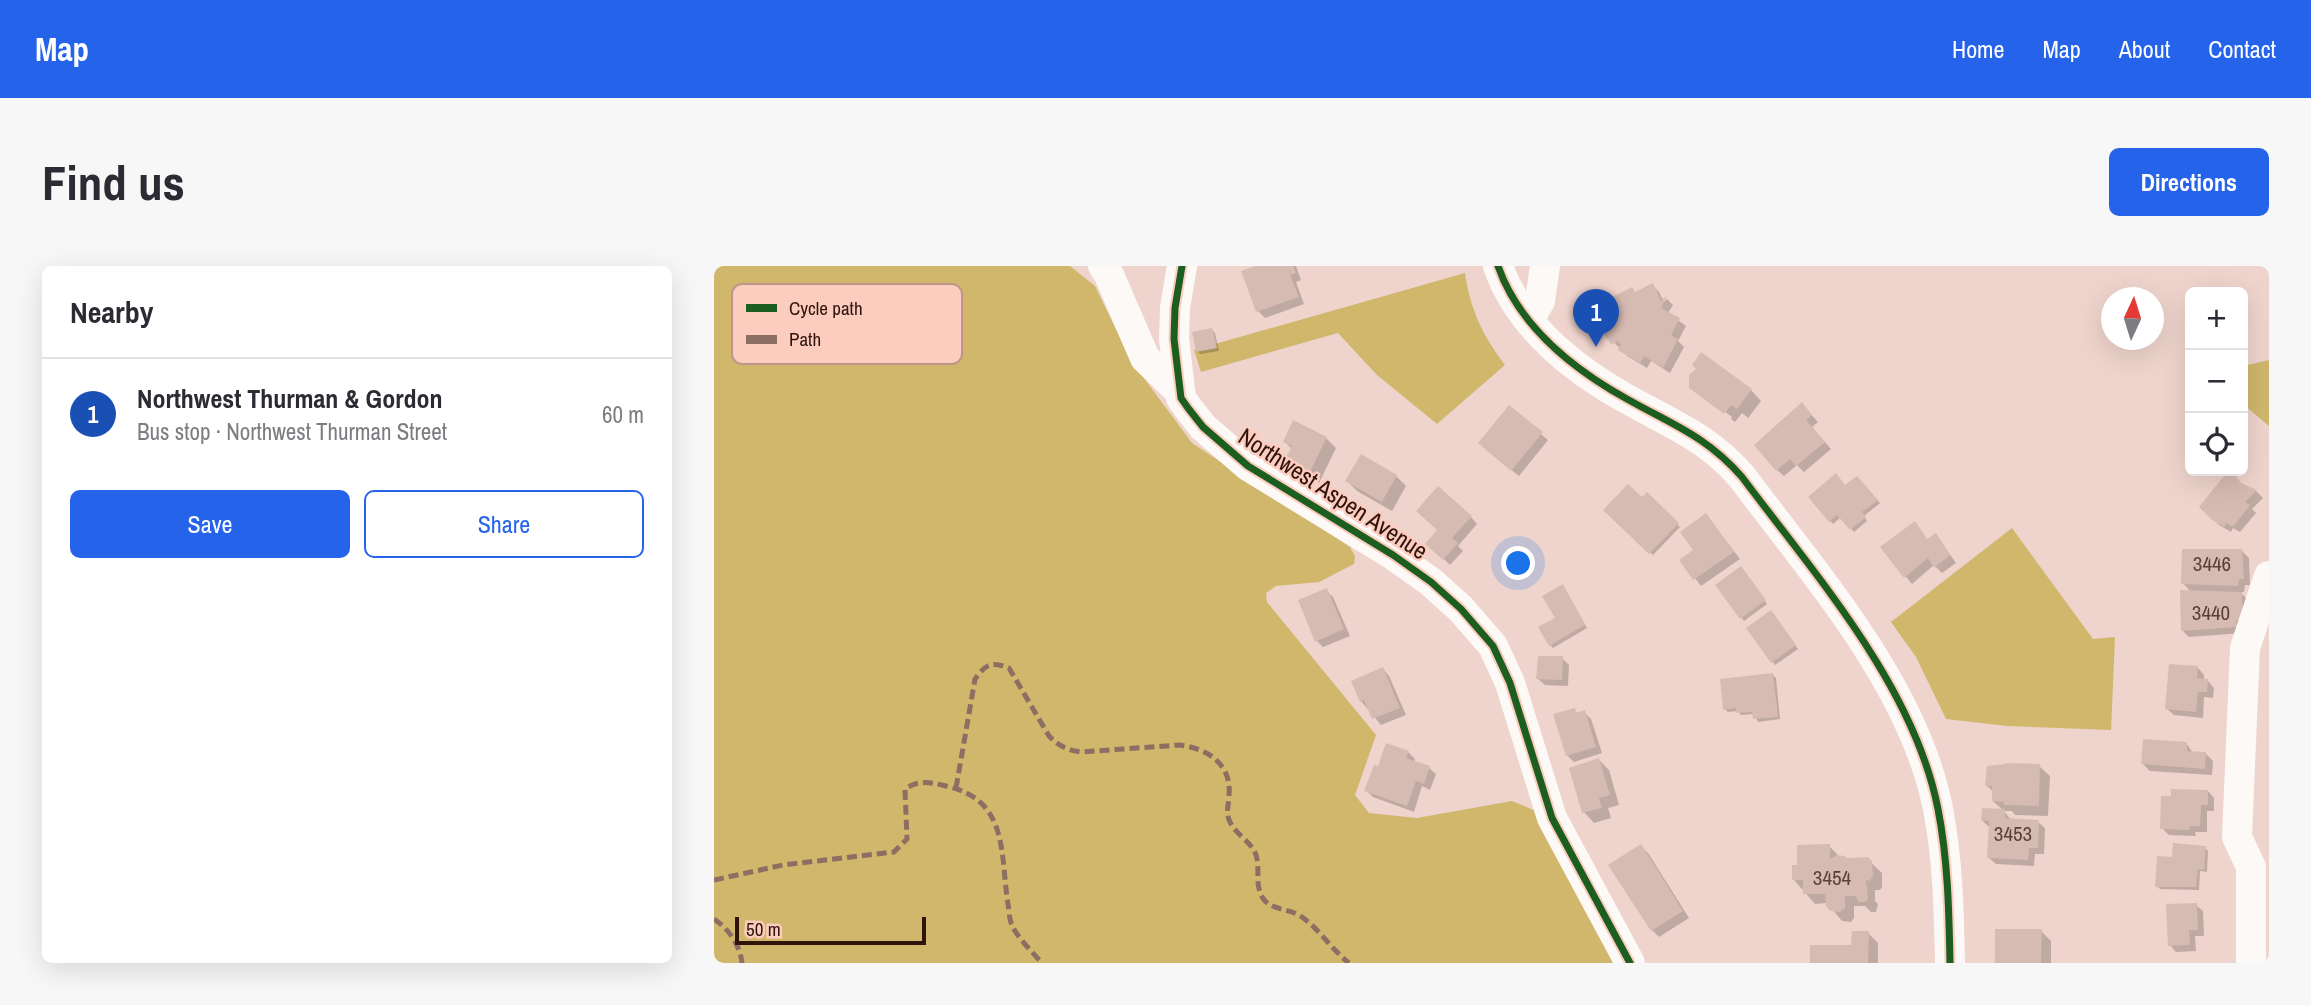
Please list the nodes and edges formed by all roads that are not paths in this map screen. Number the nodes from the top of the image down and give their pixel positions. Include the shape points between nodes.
1 (1103, 266) edge
2 (1182, 266) edge
3 (1498, 266) edge
4 (1545, 266) edge
5 (1529, 320) junction
6 (1180, 392) junction
7 (2269, 576) edge
8 (1630, 963) edge
9 (1950, 963) edge
10 (2251, 963) edge

1 - 6 street via 1145,358
2 - 6 street, Northwest Aspen Avenue via 1174,339
3 - 5 street
4 - 5 street via 1540,301
5 - 9 street via 1578,368 1723,456 1868,649 1913,730 1929,772 1948,877
6 - 8 street, Northwest Aspen Avenue via 1203,427 1248,466 1431,582 1493,646 1510,683 1552,818
7 - 10 street via 2245,648 2237,837 2252,876

